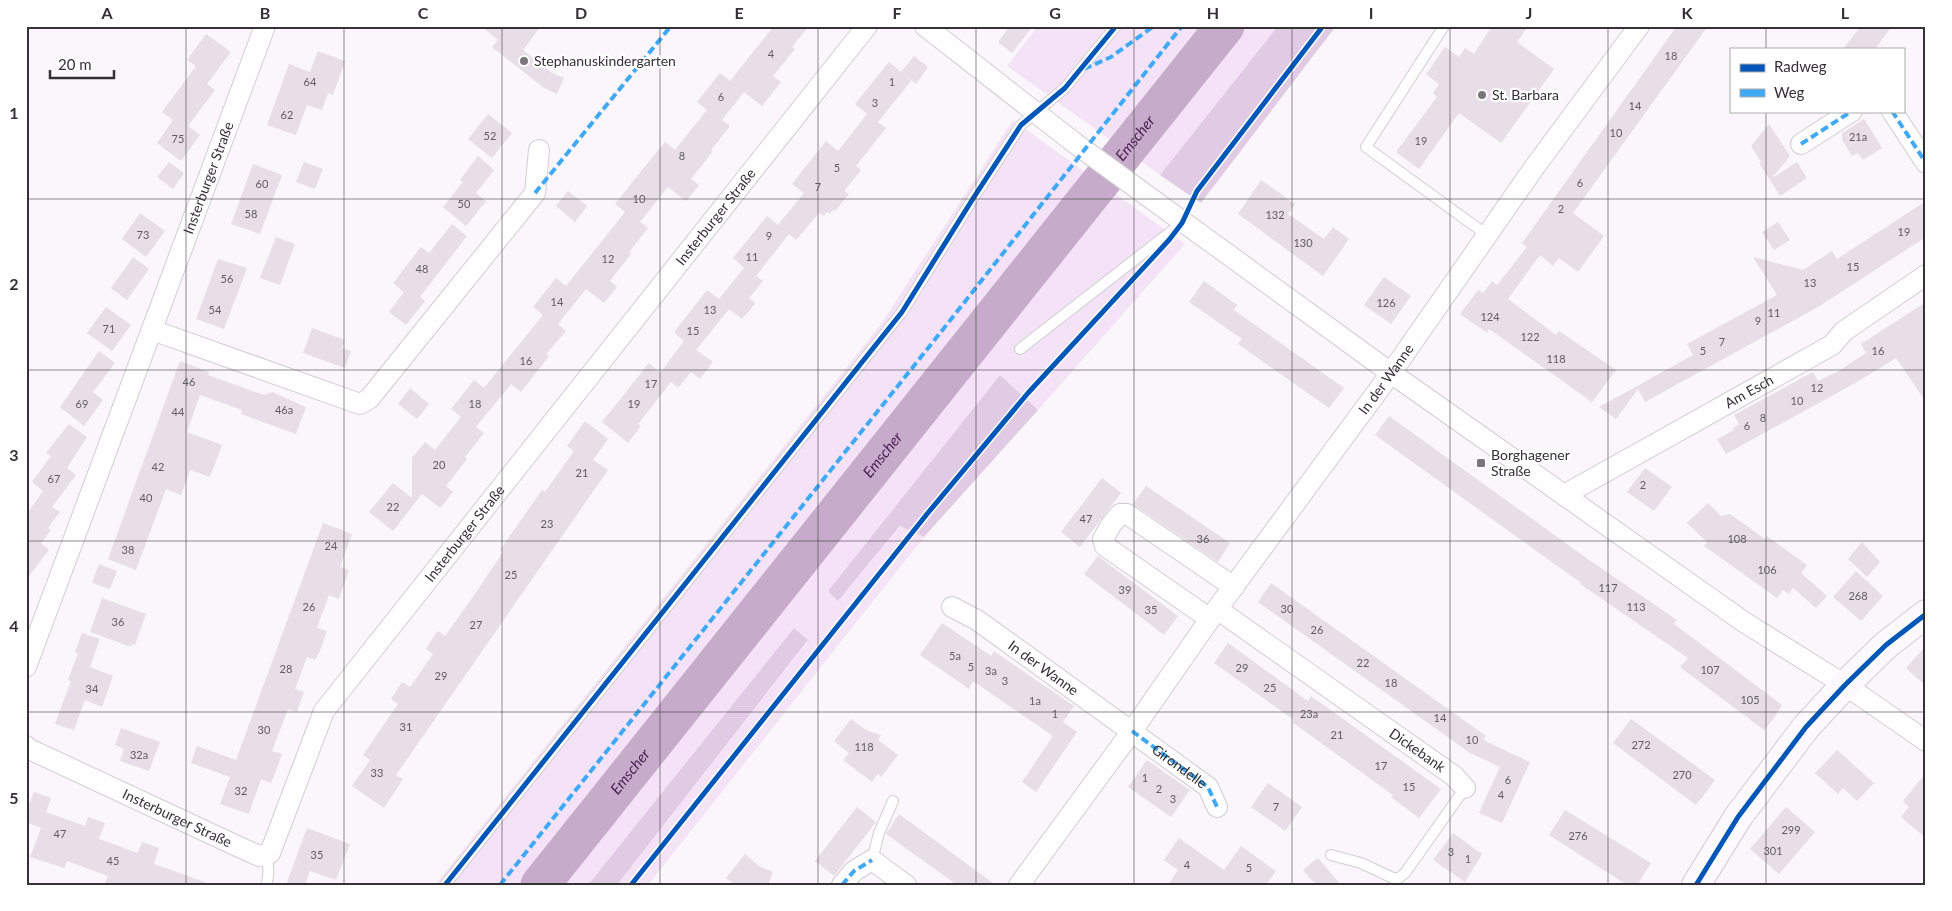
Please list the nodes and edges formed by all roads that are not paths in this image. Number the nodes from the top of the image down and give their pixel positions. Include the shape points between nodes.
1 (266, 26) edge
2 (867, 26) edge
3 (926, 26) edge
4 (1116, 26) edge
5 (1444, 26) edge
6 (1640, 26) edge
7 (1850, 112) edge
8 (1893, 112) edge
9 (1036, 114) junction
10 (1801, 144) dead end
11 (539, 150) dead end
12 (1926, 163) edge
13 (1182, 223) junction
14 (1487, 234) junction
15 (1926, 275) edge
16 (152, 330) junction
17 (1020, 349) dead end
18 (1391, 373) junction
19 (1564, 495) junction
20 (1234, 587) junction
21 (952, 607) dead end
22 (1214, 614) junction
23 (1926, 614) edge
24 (26, 667) edge
25 (1845, 685) junction
26 (1132, 731) junction
27 (1926, 741) edge
28 (26, 746) edge
29 (1466, 788) joint
30 (893, 800) dead end
31 (1217, 807) dead end
32 (266, 854) junction
33 (1331, 855) dead end
34 (872, 860) junction
35 (266, 885) edge
36 (445, 885) edge
37 (842, 885) edge
38 (906, 885) edge
39 (1018, 885) edge
40 (1696, 885) edge

1 - 16 street, Insterburger Straße
2 - 32 street, Insterburger Straße via 324,711 270,853
3 - 9 street
4 - 9 lane via 1064,88
5 - 14 lane via 1366,147
6 - 14 street, In der Wanne
7 - 10 street
8 - 12 street
9 - 13 street
9 - 36 lane via 1021,125 902,312
11 - 16 street via 535,193 369,399 360,404
13 - 17 lane
13 - 18 street
14 - 18 street, In der Wanne
15 - 19 street, Am Esch via 1844,331 1832,344
16 - 24 street, Insterburger Straße
18 - 19 street
18 - 20 street, In der Wanne
19 - 25 street via 1744,622
20 - 22 street, In der Wanne
20 - 22 street, Dickebank via 1127,514 1120,514 1111,525 1103,539 1105,546
21 - 26 street, In der Wanne via 977,620
22 - 26 street, In der Wanne
22 - 29 street, Dickebank via 1454,776
23 - 25 street via 1886,645
25 - 27 street
25 - 40 street via 1806,727 1738,817
26 - 31 street, Girondelle via 1208,787
26 - 39 street, In der Wanne
28 - 32 street, Insterburger Straße via 259,856
29 - 33 lane, Dickebank via 1399,878
30 - 34 lane
32 - 35 lane via 269,877
34 - 37 street via 854,871
34 - 38 street

